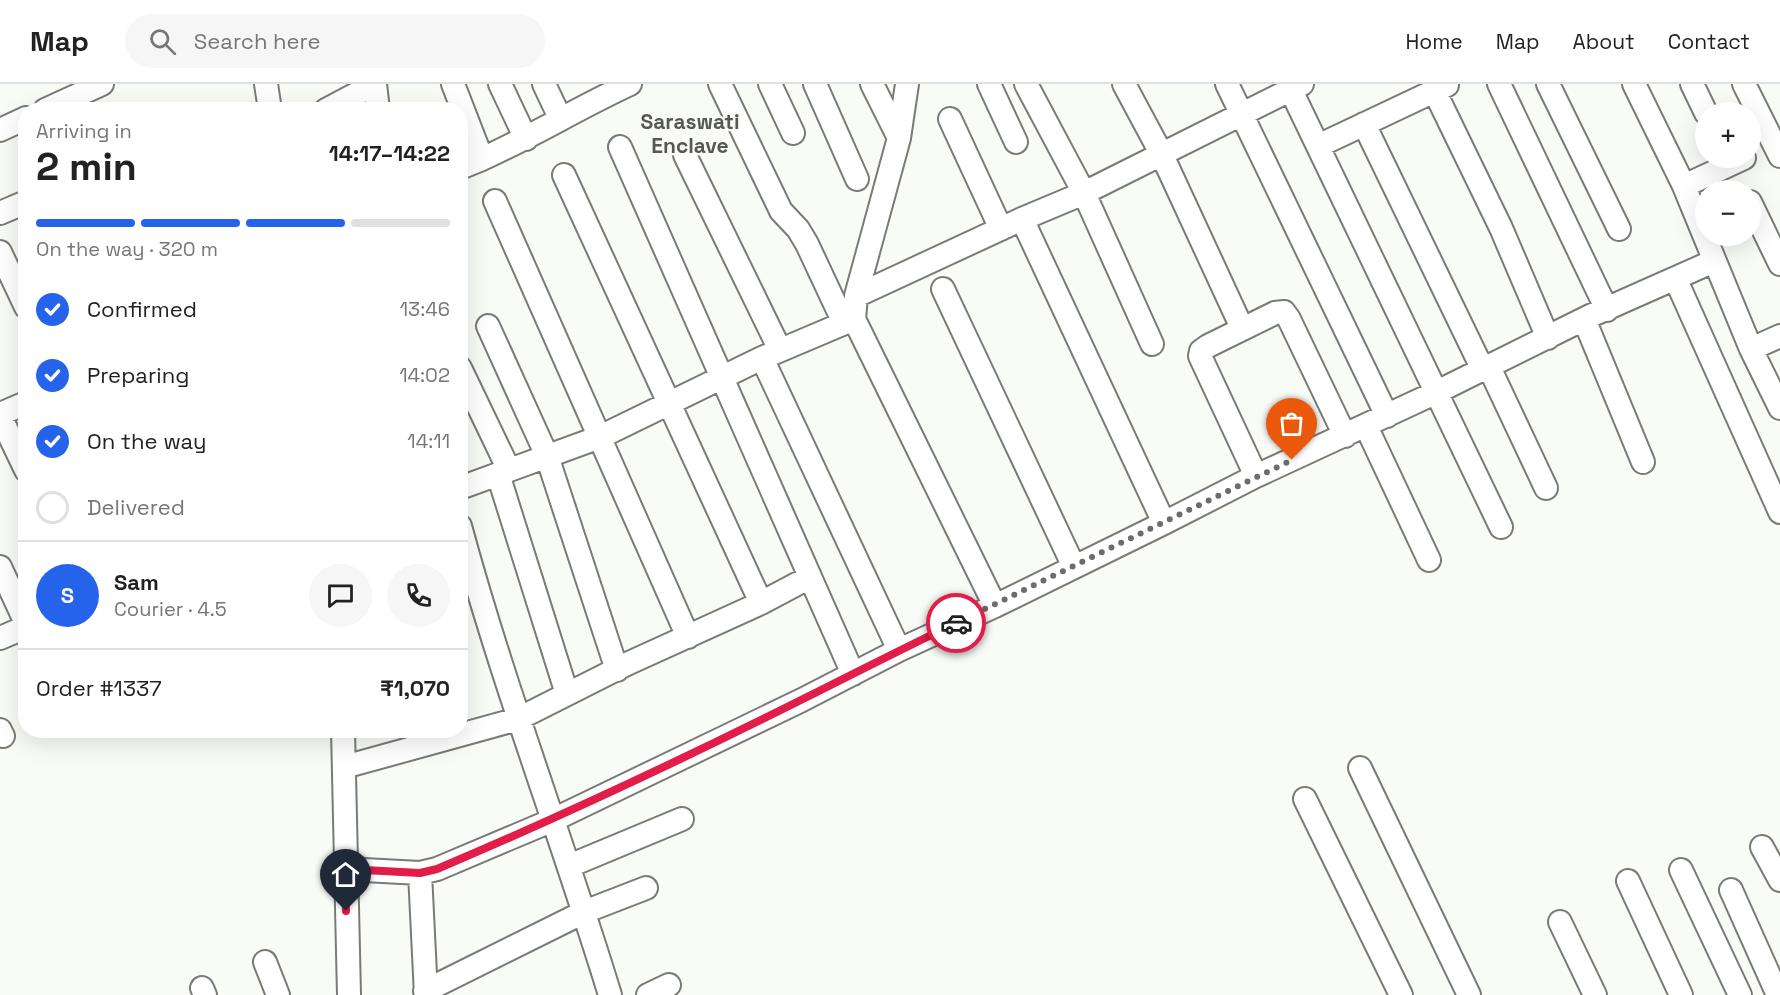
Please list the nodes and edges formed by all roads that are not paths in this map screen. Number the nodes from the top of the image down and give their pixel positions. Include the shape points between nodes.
1 (102, 84) edge
2 (266, 84) edge
3 (453, 84) edge
4 (500, 84) edge
5 (544, 84) edge
6 (630, 84) edge
7 (720, 84) edge
8 (770, 84) edge
9 (815, 84) edge
10 (872, 84) edge
11 (907, 84) edge
12 (989, 84) edge
13 (1026, 84) edge
14 (1124, 84) edge
15 (1227, 84) edge
16 (1499, 84) edge
17 (1548, 84) edge
18 (1634, 84) edge
19 (1692, 84) edge
20 (1744, 84) edge
21 (1294, 86) edge
22 (1441, 87) edge
23 (600, 90) edge
24 (82, 96) edge
25 (66, 102) edge
26 (269, 102) edge
27 (333, 102) edge
28 (377, 102) edge
29 (460, 102) edge
30 (1701, 102) edge
31 (1241, 115) junction
32 (560, 118) junction
33 (950, 119) dead end
34 (18, 122) edge
35 (468, 123) edge
36 (1364, 124) junction
37 (0, 130) edge
38 (793, 133) dead end
39 (898, 138) junction
40 (526, 139) junction
41 (1016, 142) dead end
42 (1318, 146) junction
43 (620, 147) dead end
44 (1778, 147) edge
45 (1761, 151) edge
46 (685, 155) dead end
47 (1161, 155) junction
48 (482, 159) junction
49 (468, 165) edge
50 (1718, 168) edge
51 (564, 175) dead end
52 (856, 178) dead end
53 (1684, 186) junction
54 (1084, 193) junction
55 (495, 201) dead end
56 (18, 205) edge
57 (0, 213) edge
58 (1022, 219) junction
59 (1761, 225) edge
60 (1001, 229) junction
61 (1619, 229) dead end
62 (0, 252) edge
63 (1714, 261) junction
64 (1780, 264) edge
65 (1676, 280) junction
66 (943, 289) dead end
67 (18, 290) edge
68 (1606, 310) junction
69 (852, 313) junction
70 (1584, 320) junction
71 (488, 326) dead end
72 (1242, 328) junction
73 (1780, 336) edge
74 (1548, 338) junction
75 (1152, 344) dead end
76 (1751, 349) junction
77 (771, 354) junction
78 (1486, 368) junction
79 (721, 377) junction
80 (468, 387) edge
81 (1437, 392) junction
82 (669, 404) junction
83 (18, 407) edge
84 (1780, 408) edge
85 (0, 415) edge
86 (1387, 416) junction
87 (1366, 426) junction
88 (1345, 436) junction
89 (600, 437) junction
90 (18, 453) edge
91 (547, 456) junction
92 (1643, 462) dead end
93 (503, 472) junction
94 (1256, 476) junction
95 (468, 485) edge
96 (1545, 488) dead end
97 (1780, 512) edge
98 (1164, 523) junction
99 (1501, 527) dead end
100 (468, 556) edge
101 (1429, 560) dead end
102 (0, 567) edge
103 (1074, 567) junction
104 (810, 577) junction
105 (761, 603) junction
106 (995, 606) junction
107 (18, 607) edge
108 (18, 629) edge
109 (688, 637) junction
110 (0, 638) edge
111 (899, 650) junction
112 (617, 670) junction
113 (853, 674) junction
114 (567, 694) junction
115 (518, 719) junction
116 (468, 733) edge
117 (343, 738) edge
118 (449, 738) edge
119 (344, 767) junction
120 (1360, 768) dead end
121 (1305, 799) dead end
122 (682, 819) dead end
123 (553, 820) junction
124 (1762, 847) dead end
125 (568, 866) junction
126 (345, 869) junction
127 (1681, 870) dead end
128 (420, 873) junction
129 (1780, 880) edge
130 (1628, 881) dead end
131 (646, 888) dead end
132 (1731, 890) dead end
133 (584, 912) junction
134 (1560, 922) dead end
135 (264, 962) dead end
136 (669, 985) dead end
137 (425, 993) edge
138 (278, 995) edge
139 (349, 995) edge
140 (610, 995) edge
141 (648, 995) edge
142 (1401, 995) edge
143 (1469, 995) edge
144 (1595, 995) edge
145 (1681, 995) edge
146 (1740, 995) edge
147 (1778, 995) edge

1 - 24 street
2 - 26 street
3 - 29 street
4 - 40 street
5 - 32 street
6 - 23 street
7 - 69 street via 781,211 798,229
8 - 38 street
9 - 52 street
10 - 39 street
11 - 39 street
12 - 41 street
13 - 54 street
14 - 47 street
15 - 31 street
16 - 68 street
17 - 61 street
18 - 53 street
19 - 30 street
20 - 44 street
21 - 31 street
21 - 42 street
22 - 36 street
22 - 74 street
23 - 32 street
24 - 25 street
27 - 28 street via 375,84
31 - 47 street
31 - 86 street
32 - 40 street
33 - 60 street
34 - 37 street
35 - 48 street
36 - 42 street
36 - 78 street
39 - 69 street
40 - 48 street
42 - 81 street
43 - 79 street
44 - 45 street
46 - 77 street
47 - 54 street
47 - 72 street
48 - 49 street
50 - 53 street
51 - 82 street
53 - 63 street
54 - 58 street
54 - 75 street
55 - 89 street
56 - 57 street
58 - 60 street
58 - 98 street
59 - 64 street
60 - 69 street
62 - 67 street
63 - 65 street
63 - 76 street
65 - 68 street
65 - 97 street
66 - 103 street
68 - 70 street
69 - 77 street
69 - 106 street
70 - 74 street
70 - 92 street
71 - 91 street
72 - 88 street via 1284,312
72 - 94 street via 1208,346 1200,356
73 - 76 street
74 - 78 street
76 - 84 street
77 - 79 street
77 - 111 street
78 - 81 street
78 - 96 street
79 - 82 street
79 - 104 street
80 - 93 street
81 - 86 street
81 - 99 street
82 - 89 street
82 - 105 street
83 - 85 street
85 - 90 street
86 - 87 street
87 - 88 street
87 - 101 street
88 - 94 street
89 - 91 street
89 - 109 street
91 - 93 street
91 - 112 street
93 - 95 street
93 - 114 street
94 - 98 street
98 - 103 street
100 - 115 street
102 - 107 street
103 - 106 street
104 - 105 street
104 - 113 street
105 - 109 street
106 - 111 street
108 - 110 street
109 - 112 street
111 - 113 street
112 - 114 street
113 - 123 street
114 - 115 street
115 - 116 street
115 - 123 street
117 - 119 street
118 - 119 street
119 - 126 street
120 - 143 street
121 - 142 street
122 - 125 street
123 - 125 street
123 - 128 street
124 - 129 street
125 - 133 street
126 - 128 street
126 - 139 street
127 - 146 street
128 - 137 street
130 - 145 street
131 - 133 street
132 - 147 street
133 - 137 street
133 - 140 street
134 - 144 street
135 - 138 street
136 - 141 street

